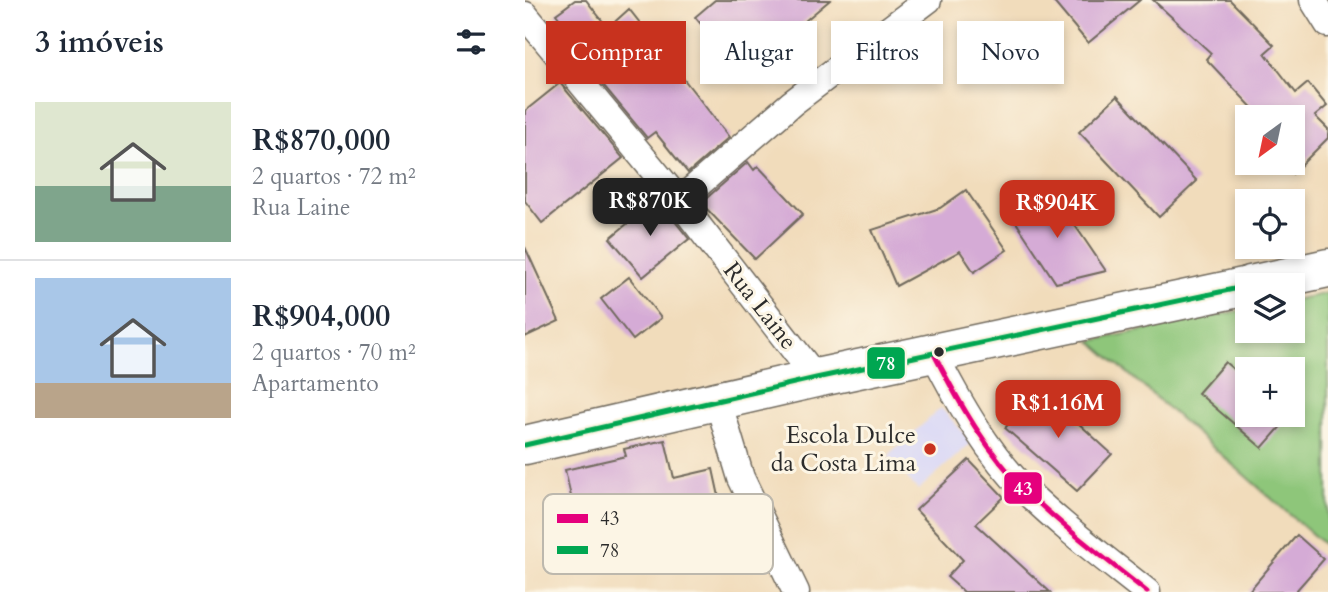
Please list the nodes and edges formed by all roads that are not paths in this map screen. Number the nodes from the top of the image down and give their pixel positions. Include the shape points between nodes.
1 (927, 0) edge
2 (1313, 0) edge
3 (525, 15) edge
4 (1328, 24) edge
5 (679, 201) junction
6 (1328, 268) edge
7 (1305, 273) edge
8 (1235, 289) edge
9 (934, 354) junction
10 (816, 378) junction
11 (718, 401) junction
12 (525, 445) edge
13 (749, 494) edge
14 (773, 544) edge
15 (796, 592) edge
16 (1147, 592) edge

1 - 5 street via 792,103
2 - 4 street
3 - 5 street, Rua Laine
5 - 10 street, Rua Laine
6 - 7 main road
8 - 9 main road
9 - 10 main road
9 - 16 street via 990,447 1027,491
10 - 11 main road
11 - 12 main road
11 - 13 street
14 - 15 street

